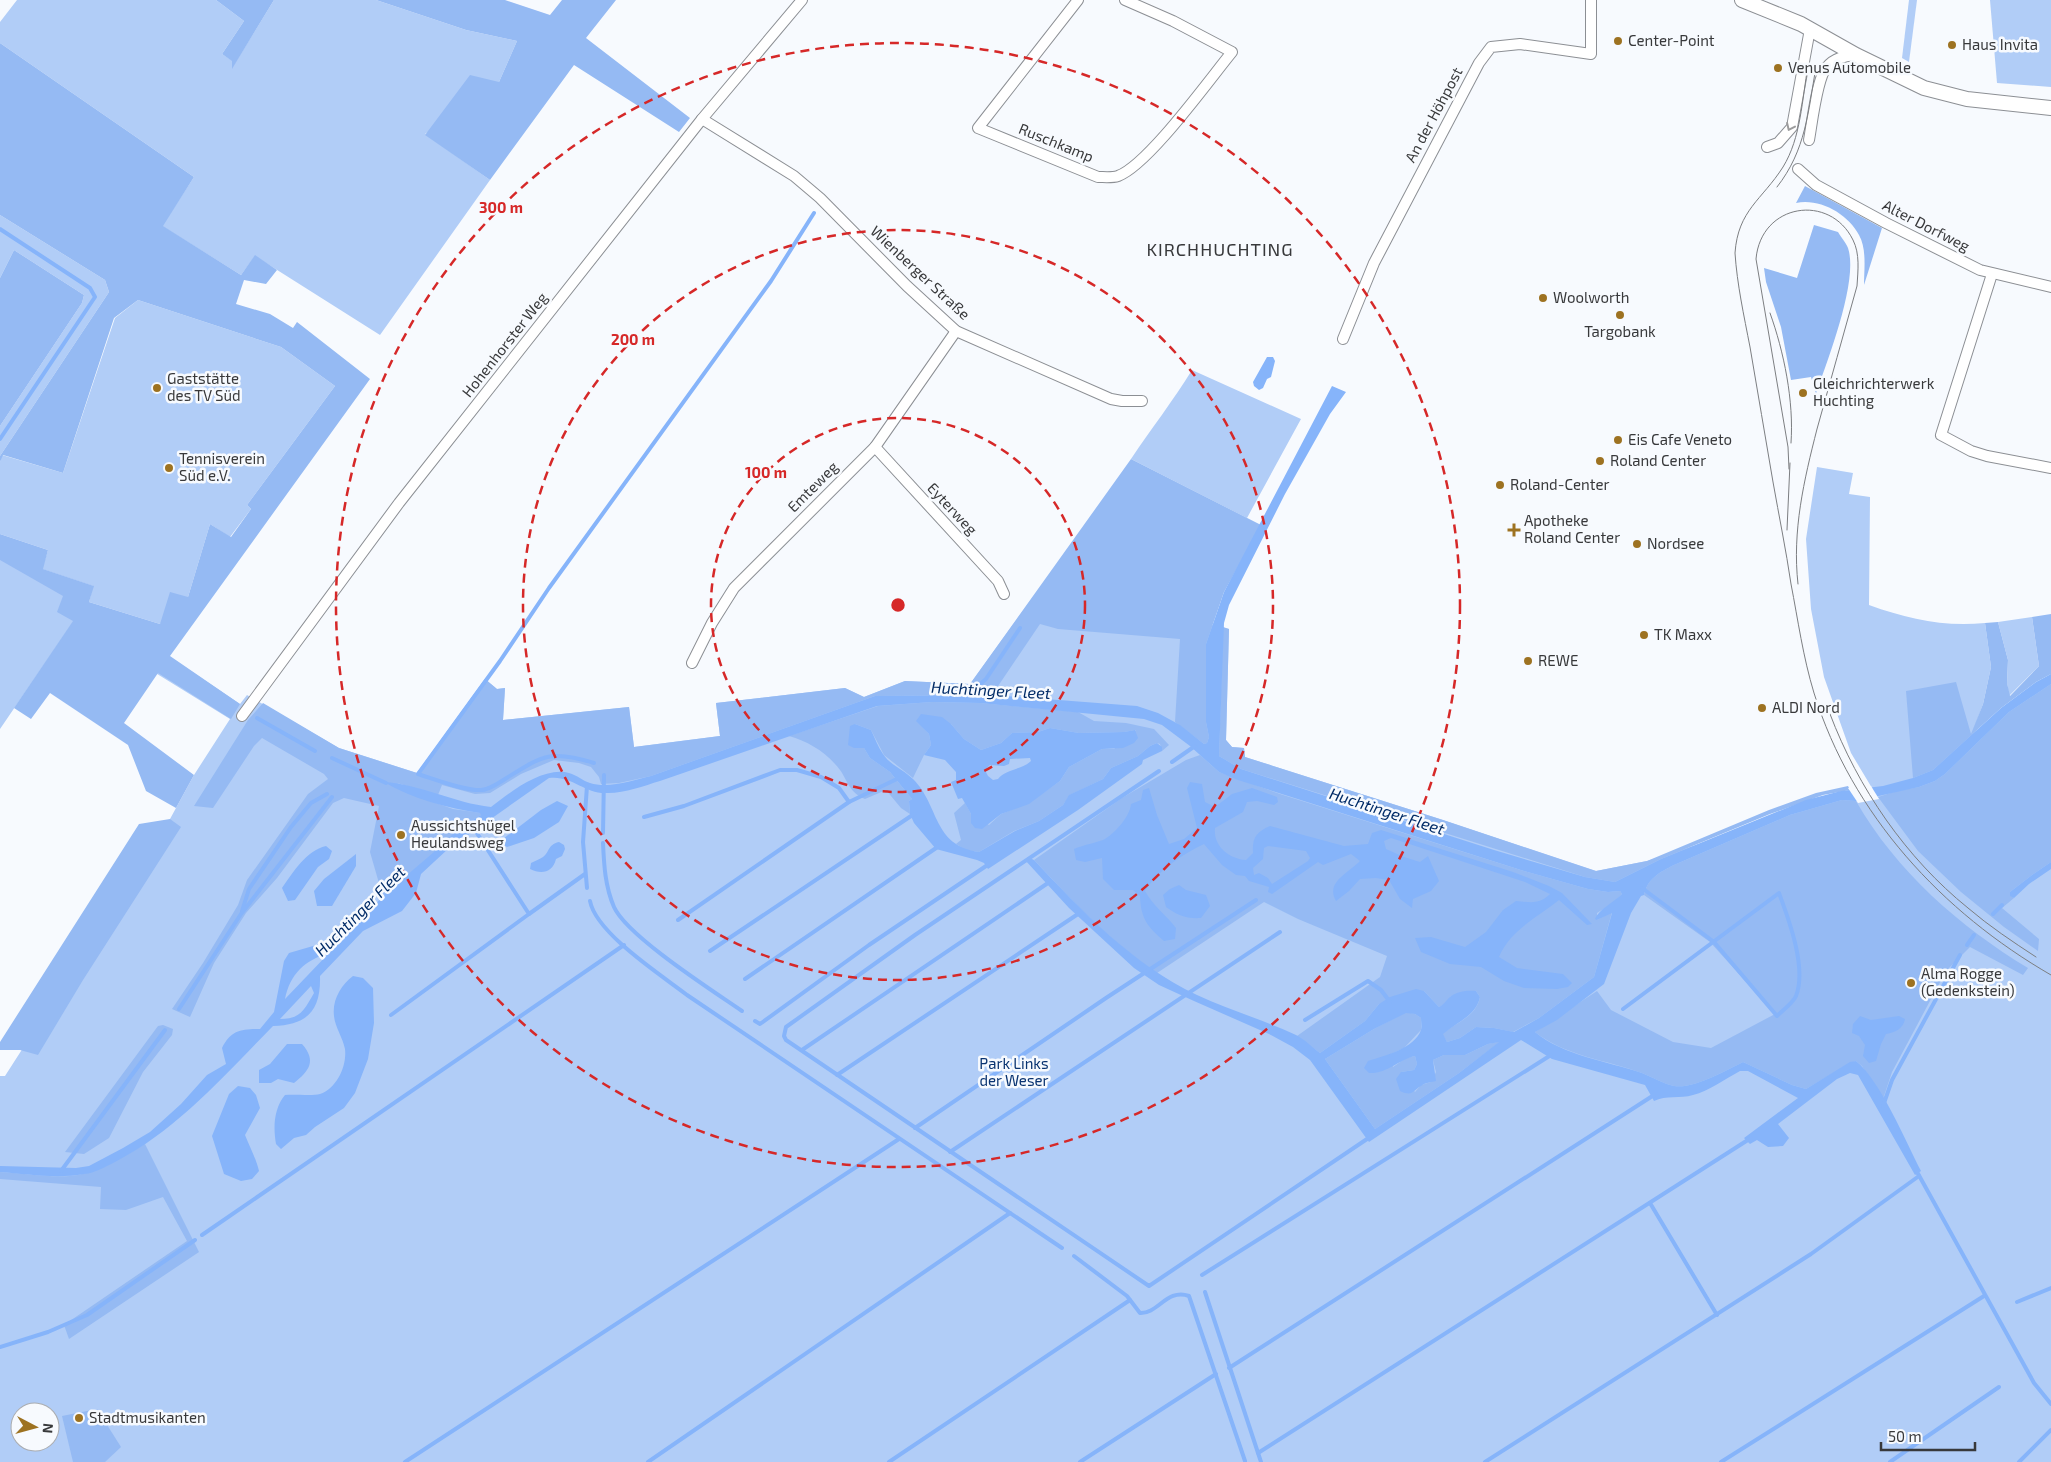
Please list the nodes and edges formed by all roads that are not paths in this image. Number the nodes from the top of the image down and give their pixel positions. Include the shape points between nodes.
1 (802, 0) edge
2 (1078, 0) edge
3 (1126, 0) edge
4 (1591, 0) edge
5 (1742, 0) edge
6 (1810, 29) junction
7 (1856, 55) junction
8 (2051, 108) edge
9 (702, 119) junction
10 (1809, 140) dead end
11 (1767, 147) dead end
12 (1798, 169) dead end
13 (1992, 274) junction
14 (2051, 287) edge
15 (956, 331) junction
16 (1343, 339) dead end
17 (1142, 401) dead end
18 (875, 447) junction
19 (2051, 468) edge
20 (1004, 594) dead end
21 (692, 663) dead end
22 (242, 716) dead end

1 - 9 street, Hohenhorster Weg
2 - 3 street, Ruschkamp via 978,128 1098,177 1117,176 1135,164 1232,52
4 - 16 street, An der Höhpost via 1591,54 1520,44 1491,47 1374,263
5 - 6 main road
6 - 7 main road
6 -> 11 street via 1792,127 1778,143
7 - 8 main road via 1940,93 1998,104
7 - 10 street via 1844,56 1825,68
9 - 15 street, Wienberger Straße via 794,176
9 - 22 street, Hohenhorster Weg via 399,503
12 - 13 street, Alter Dorfweg via 1816,185 1950,256
13 - 14 street, Alter Dorfweg
13 - 19 street via 1941,435 1987,456
15 - 17 street, Wienberger Straße via 1111,399
15 - 18 street, Emteweg
18 - 20 street, Eyterweg via 998,581
18 - 21 street, Emteweg via 734,588

